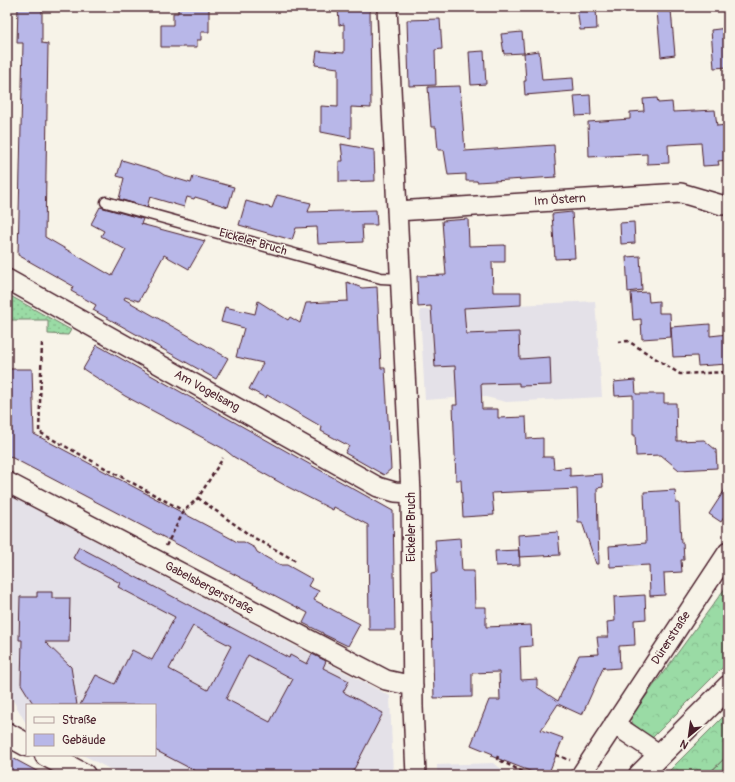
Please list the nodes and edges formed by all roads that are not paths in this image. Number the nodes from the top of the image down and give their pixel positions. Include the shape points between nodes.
1 (387, 7) edge
2 (106, 202) dead end
3 (722, 205) dead end
4 (397, 211) junction
5 (7, 279) edge
6 (400, 279) junction
7 (7, 482) edge
8 (411, 493) junction
9 (728, 552) edge
10 (413, 686) junction
11 (728, 687) edge
12 (614, 724) junction
13 (7, 734) edge
14 (26, 744) edge
15 (660, 755) junction
16 (48, 756) edge
17 (84, 775) edge
18 (416, 775) edge
19 (581, 775) edge
20 (640, 775) edge

1 - 4 street, Eickeler Bruch
2 - 6 lane, Eickeler Bruch via 381,278
3 - 4 street, Im Östern via 681,193
4 - 6 street, Eickeler Bruch
5 - 8 street, Am Vogelsang via 378,487
6 - 8 street, Eickeler Bruch
7 - 10 street, Gabelsbergerstraße via 386,680
8 - 10 street, Eickeler Bruch
9 - 12 street, Dürerstraße
10 - 18 street, Eickeler Bruch
11 - 15 street
12 - 15 street
12 - 19 street, Dürerstraße
13 - 14 street
15 - 20 street
16 - 17 street

